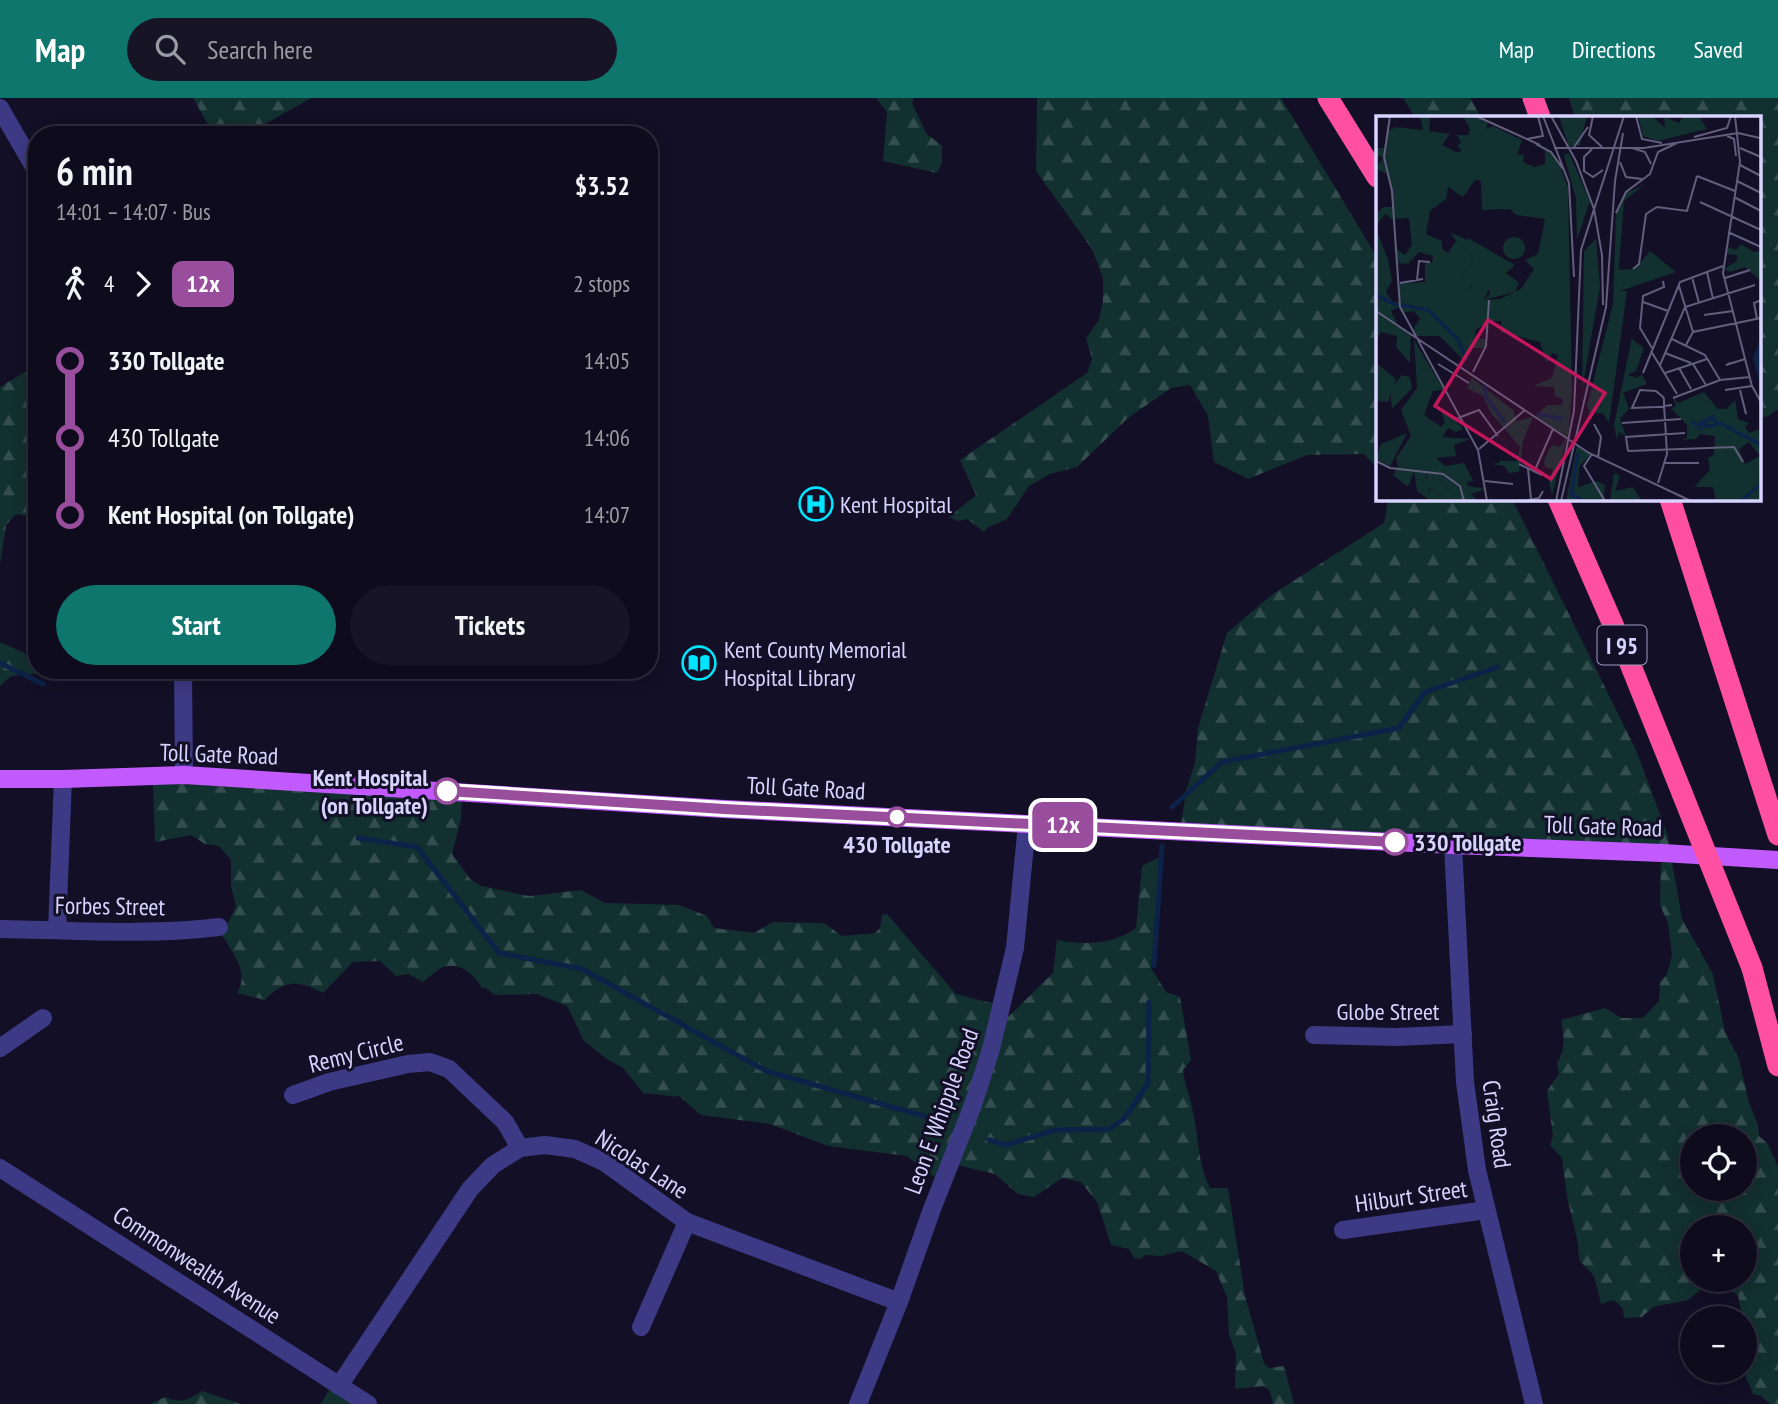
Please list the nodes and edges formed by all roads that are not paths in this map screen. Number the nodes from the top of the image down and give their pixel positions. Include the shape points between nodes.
1 (1328, 98) edge
2 (1534, 98) edge
3 (0, 108) edge
4 (1540, 116) edge
5 (28, 156) edge
6 (1376, 175) edge
7 (1558, 500) edge
8 (1670, 500) edge
9 (183, 679) edge
10 (184, 775) junction
11 (0, 779) edge
12 (63, 779) junction
13 (1027, 824) junction
14 (1778, 835) edge
15 (1453, 845) junction
16 (1778, 860) edge
17 (219, 927) dead end
18 (0, 929) edge
19 (57, 930) junction
20 (1752, 968) junction
21 (43, 1017) dead end
22 (1463, 1034) junction
23 (1314, 1035) dead end
24 (1778, 1044) edge
25 (0, 1048) edge
26 (1778, 1066) edge
27 (293, 1095) dead end
28 (520, 1148) junction
29 (0, 1168) edge
30 (1486, 1210) junction
31 (687, 1222) junction
32 (1343, 1230) dead end
33 (899, 1302) junction
34 (641, 1326) dead end
35 (339, 1386) junction
36 (368, 1404) edge
37 (858, 1404) edge
38 (1535, 1404) edge

1 - 6 highway
2 - 4 highway
3 - 5 street
7 - 20 highway, I 95, bridge via 1629,661
8 - 14 highway
9 - 10 street
10 - 12 main road, Toll Gate Road
10 - 13 main road, Toll Gate Road
11 - 12 main road, Toll Gate Road
12 - 19 street
13 - 15 main road, Toll Gate Road
13 - 33 street, Leon E Whipple Road via 1015,948 991,1049
15 - 16 main road, Toll Gate Road
15 - 22 street, Craig Road
17 - 19 street, Forbes Street
18 - 19 street, Forbes Street
20 - 24 highway, I 95
20 - 26 highway
21 - 25 street
22 - 23 street, Globe Street
22 - 30 street, Craig Road via 1465,1082
27 - 28 street, Remy Circle via 329,1082 430,1062 449,1069 505,1122
28 - 31 street, Nicolas Lane via 575,1149 604,1162
28 - 35 street via 493,1165 470,1189
29 - 35 street, Commonwealth Avenue
30 - 32 street, Hilburt Street
30 - 38 street, Craig Road
31 - 33 street, Nicolas Lane
31 - 34 street
33 - 37 street, Leon E Whipple Road
35 - 36 street, Commonwealth Avenue

